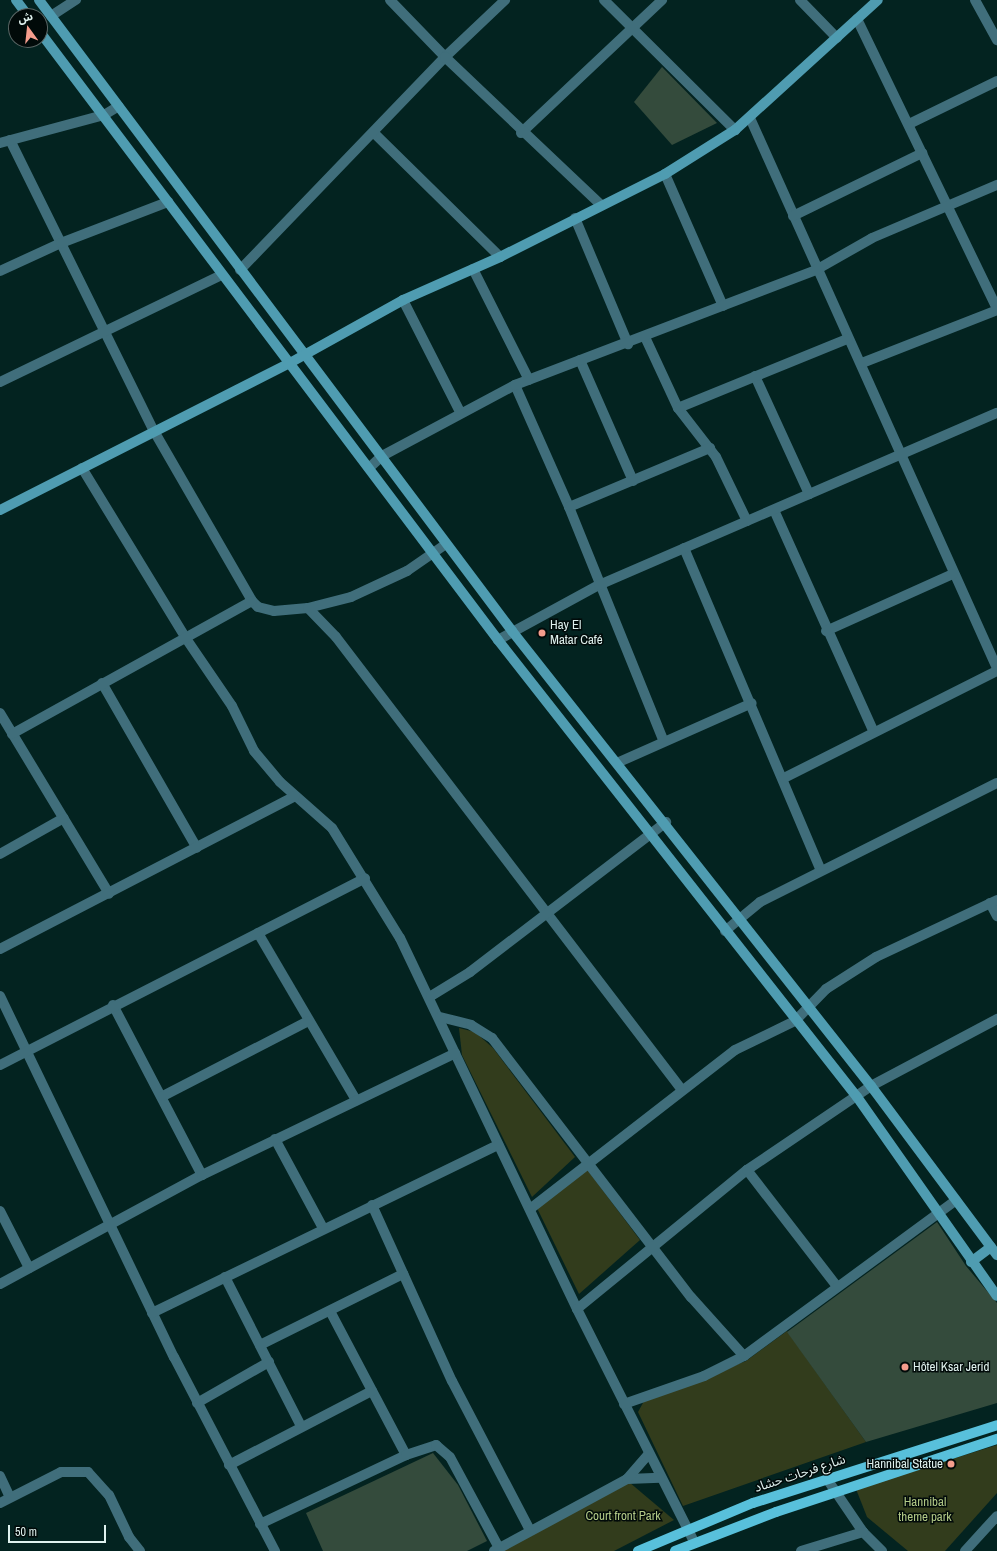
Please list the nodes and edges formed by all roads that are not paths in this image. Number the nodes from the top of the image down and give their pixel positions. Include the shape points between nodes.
1 (39, 0) edge
2 (76, 0) edge
3 (390, 0) edge
4 (505, 0) edge
5 (604, 0) edge
6 (662, 0) edge
7 (800, 0) edge
8 (878, 0) edge
9 (975, 0) edge
10 (51, 16) junction
11 (857, 20) junction
12 (632, 28) junction
13 (837, 38) junction
14 (997, 40) edge
15 (48, 42) edge
16 (445, 57) junction
17 (997, 81) edge
18 (119, 106) junction
19 (104, 114) junction
20 (750, 118) junction
21 (909, 124) junction
22 (735, 130) junction
23 (374, 133) junction
24 (521, 133) junction
25 (5, 142) edge
26 (922, 153) junction
27 (665, 174) junction
28 (997, 185) edge
29 (168, 202) junction
30 (601, 205) junction
31 (948, 208) junction
32 (792, 216) junction
33 (575, 218) junction
34 (207, 225) junction
35 (194, 236) junction
36 (61, 242) junction
37 (500, 257) junction
38 (473, 269) junction
39 (240, 270) junction
40 (816, 270) junction
41 (0, 271) edge
42 (221, 275) junction
43 (403, 300) junction
44 (723, 306) junction
45 (997, 309) edge
46 (106, 334) junction
47 (645, 337) junction
48 (847, 339) junction
49 (628, 344) junction
50 (304, 353) junction
51 (580, 360) junction
52 (862, 363) junction
53 (288, 364) junction
54 (755, 376) junction
55 (529, 380) junction
56 (0, 382) edge
57 (515, 386) junction
58 (678, 408) junction
59 (460, 412) junction
60 (997, 414) edge
61 (154, 431) junction
62 (710, 448) junction
63 (899, 454) junction
64 (382, 456) junction
65 (82, 468) junction
66 (369, 468) junction
67 (632, 481) junction
68 (809, 494) junction
69 (569, 507) junction
70 (0, 510) edge
71 (774, 510) junction
72 (746, 522) junction
73 (446, 544) junction
74 (684, 548) junction
75 (434, 553) junction
76 (953, 574) junction
77 (599, 584) junction
78 (252, 601) junction
79 (308, 608) junction
80 (512, 631) junction
81 (826, 631) junction
82 (185, 637) junction
83 (498, 640) junction
84 (997, 670) edge
85 (102, 683) junction
86 (752, 703) junction
87 (0, 714) edge
88 (874, 732) junction
89 (12, 734) junction
90 (663, 740) junction
91 (619, 762) junction
92 (784, 778) junction
93 (997, 783) edge
94 (295, 796) junction
95 (64, 818) junction
96 (666, 822) junction
97 (651, 833) junction
98 (197, 848) junction
99 (0, 854) edge
100 (820, 870) junction
101 (365, 878) junction
102 (109, 894) junction
103 (994, 901) edge
104 (548, 912) junction
105 (997, 916) edge
106 (739, 920) junction
107 (726, 931) junction
108 (258, 933) junction
109 (0, 949) edge
110 (0, 996) edge
111 (430, 996) junction
112 (113, 1005) junction
113 (809, 1010) junction
114 (440, 1017) junction
115 (997, 1019) edge
116 (308, 1021) junction
117 (795, 1021) junction
118 (27, 1051) junction
119 (455, 1053) junction
120 (0, 1065) edge
121 (871, 1086) junction
122 (682, 1090) junction
123 (163, 1096) junction
124 (856, 1097) junction
125 (356, 1100) junction
126 (275, 1139) junction
127 (498, 1145) junction
128 (586, 1163) junction
129 (747, 1170) junction
130 (202, 1175) junction
131 (956, 1200) junction
132 (372, 1205) junction
133 (530, 1209) junction
134 (0, 1211) edge
135 (938, 1216) junction
136 (111, 1222) junction
137 (323, 1228) junction
138 (652, 1245) junction
139 (991, 1247) junction
140 (997, 1255) edge
141 (971, 1262) junction
142 (29, 1268) junction
143 (403, 1274) junction
144 (225, 1277) junction
145 (0, 1284) edge
146 (836, 1285) junction
147 (997, 1296) edge
148 (577, 1309) junction
149 (330, 1311) junction
150 (152, 1313) junction
151 (260, 1345) junction
152 (744, 1356) junction
153 (269, 1362) junction
154 (372, 1391) junction
155 (197, 1403) junction
156 (624, 1404) junction
157 (997, 1425) edge
158 (301, 1426) junction
159 (997, 1439) edge
160 (940, 1443) junction
161 (910, 1452) junction
162 (648, 1454) junction
163 (406, 1455) junction
164 (944, 1457) junction
165 (228, 1465) junction
166 (915, 1466) junction
167 (0, 1476) edge
168 (660, 1478) junction
169 (627, 1479) junction
170 (827, 1479) junction
171 (835, 1492) junction
172 (10, 1497) junction
173 (0, 1503) edge
174 (997, 1516) edge
175 (260, 1524) junction
176 (687, 1528) junction
177 (530, 1530) junction
178 (863, 1532) junction
179 (694, 1542) junction
180 (496, 1550) edge
181 (140, 1551) edge
182 (275, 1551) edge
183 (638, 1551) edge
184 (675, 1551) edge
185 (801, 1551) edge
186 (882, 1551) edge
187 (965, 1551) edge

1 - 10 street
2 - 10 street
3 - 16 street
4 - 16 street
5 - 12 street
6 - 12 street
7 - 13 street
8 - 11 street
9 - 14 street
10 - 18 street
11 - 13 street
11 - 21 street
12 - 22 street
12 - 24 street
13 - 20 street
15 - 19 street
16 - 23 street
16 - 24 street
17 - 21 street
18 - 19 street
18 - 34 street
19 - 25 street
19 - 29 street
20 - 22 street
20 - 32 street
21 - 26 street
22 - 27 street
23 - 37 street
23 - 39 street
24 - 30 street
25 - 36 street
26 - 31 street
26 - 32 street
27 - 30 street
27 - 44 street
28 - 31 street
29 - 35 street
29 - 36 street
30 - 33 street
31 - 40 street via 872,238
31 - 45 street
32 - 40 street
33 - 37 street
33 - 49 street
34 - 35 street
34 - 39 street
35 - 42 street
36 - 41 street
36 - 46 street
37 - 38 street
38 - 43 street
38 - 55 street
39 - 50 street
40 - 44 street
40 - 48 street
42 - 46 street
42 - 53 street
43 - 50 street
43 - 59 street
44 - 47 street
45 - 52 street
46 - 56 street
46 - 61 street
47 - 49 street
47 - 58 street
48 - 52 street
48 - 54 street
49 - 51 street
50 - 53 street
50 - 64 street
51 - 55 street
51 - 67 street
52 - 63 street
53 - 61 street
53 - 66 street
54 - 58 street
54 - 68 street
55 - 57 street
57 - 59 street
57 - 69 street
58 - 62 street
59 - 64 street
60 - 63 street
61 - 65 street
61 - 78 street
62 - 67 street
62 - 72 street
63 - 68 street
63 - 76 street
64 - 66 street
64 - 73 street
65 - 70 street
65 - 82 street
66 - 75 street
67 - 69 street
68 - 71 street
69 - 77 street
71 - 72 street
71 - 81 street
72 - 74 street
73 - 75 street
73 - 80 street
74 - 77 street
74 - 86 street
75 - 79 street via 407,571 351,597
75 - 83 street
76 - 81 street
76 - 84 street
77 - 80 street
77 - 90 street
78 - 79 street via 258,608 274,611
78 - 82 street
79 - 104 street via 336,637
80 - 83 street
80 - 91 street
81 - 88 street
82 - 85 street
82 - 94 street via 232,706 254,751
83 - 97 street
84 - 88 street
85 - 89 street
85 - 98 street
86 - 90 street
86 - 92 street
87 - 89 street
88 - 92 street
89 - 95 street
90 - 91 street
91 - 96 street
92 - 100 street
93 - 100 street
94 - 98 street
94 - 101 street via 332,828
95 - 99 street
95 - 102 street
96 - 97 street
96 - 106 street
97 - 104 street
97 - 107 street
98 - 102 street
100 - 106 street via 760,902
101 - 108 street
101 - 111 street
102 - 109 street
103 - 105 street
103 - 113 street via 876,957 826,989
104 - 111 street via 470,972
104 - 122 street
106 - 107 street
106 - 113 street
107 - 117 street
108 - 112 street
108 - 116 street
110 - 118 street
111 - 114 street
112 - 118 street
112 - 123 street
113 - 117 street
113 - 121 street
114 - 119 street
114 - 128 street via 471,1025 492,1038
115 - 121 street
116 - 123 street
116 - 125 street
117 - 122 street via 735,1050
117 - 124 street
118 - 120 street
118 - 136 street
119 - 125 street
119 - 127 street
121 - 124 street
121 - 131 street
122 - 128 street
123 - 130 street
124 - 129 street
124 - 135 street
125 - 126 street
126 - 130 street
126 - 137 street
127 - 132 street
127 - 133 street
128 - 133 street
128 - 138 street
129 - 138 street
129 - 146 street
130 - 136 street
131 - 135 street
131 - 139 street
132 - 137 street
132 - 143 street
133 - 148 street
134 - 142 street
135 - 141 street
135 - 146 street
136 - 142 street
136 - 150 street
137 - 144 street
138 - 148 street
138 - 152 street
139 - 140 street
139 - 141 street
141 - 147 street
142 - 145 street
143 - 149 street
143 - 177 street via 452,1381
144 - 150 street
144 - 151 street
146 - 152 street
148 - 156 street
149 - 151 street
149 - 154 street
150 - 155 street
151 - 153 street
152 - 156 street via 704,1376
153 - 155 street
153 - 158 street
154 - 158 street
154 - 163 street
155 - 165 street
156 - 162 street
157 - 160 main road, شارع فرحات حشاد
158 - 165 street
159 - 164 main road
160 - 161 main road, شارع فرحات حشاد
160 - 164 main road
161 - 166 main road
161 - 170 main road, شارع فرحات حشاد
162 - 168 street
162 - 169 street
163 - 175 street
163 - 180 street via 429,1446 447,1453
164 - 166 main road
165 - 175 street
166 - 171 main road
167 - 172 street
168 - 169 street
168 - 176 street
169 - 177 street
170 - 171 street
170 - 176 main road, شارع فرحات حشاد
171 - 178 street
171 - 179 main road
172 - 173 street
172 - 181 street via 61,1472 88,1472 108,1495 129,1538
174 - 187 street
175 - 182 street
176 - 179 street
176 - 183 main road, شارع فرحات حشاد
177 - 180 street
178 - 185 street
178 - 186 street
179 - 184 main road

